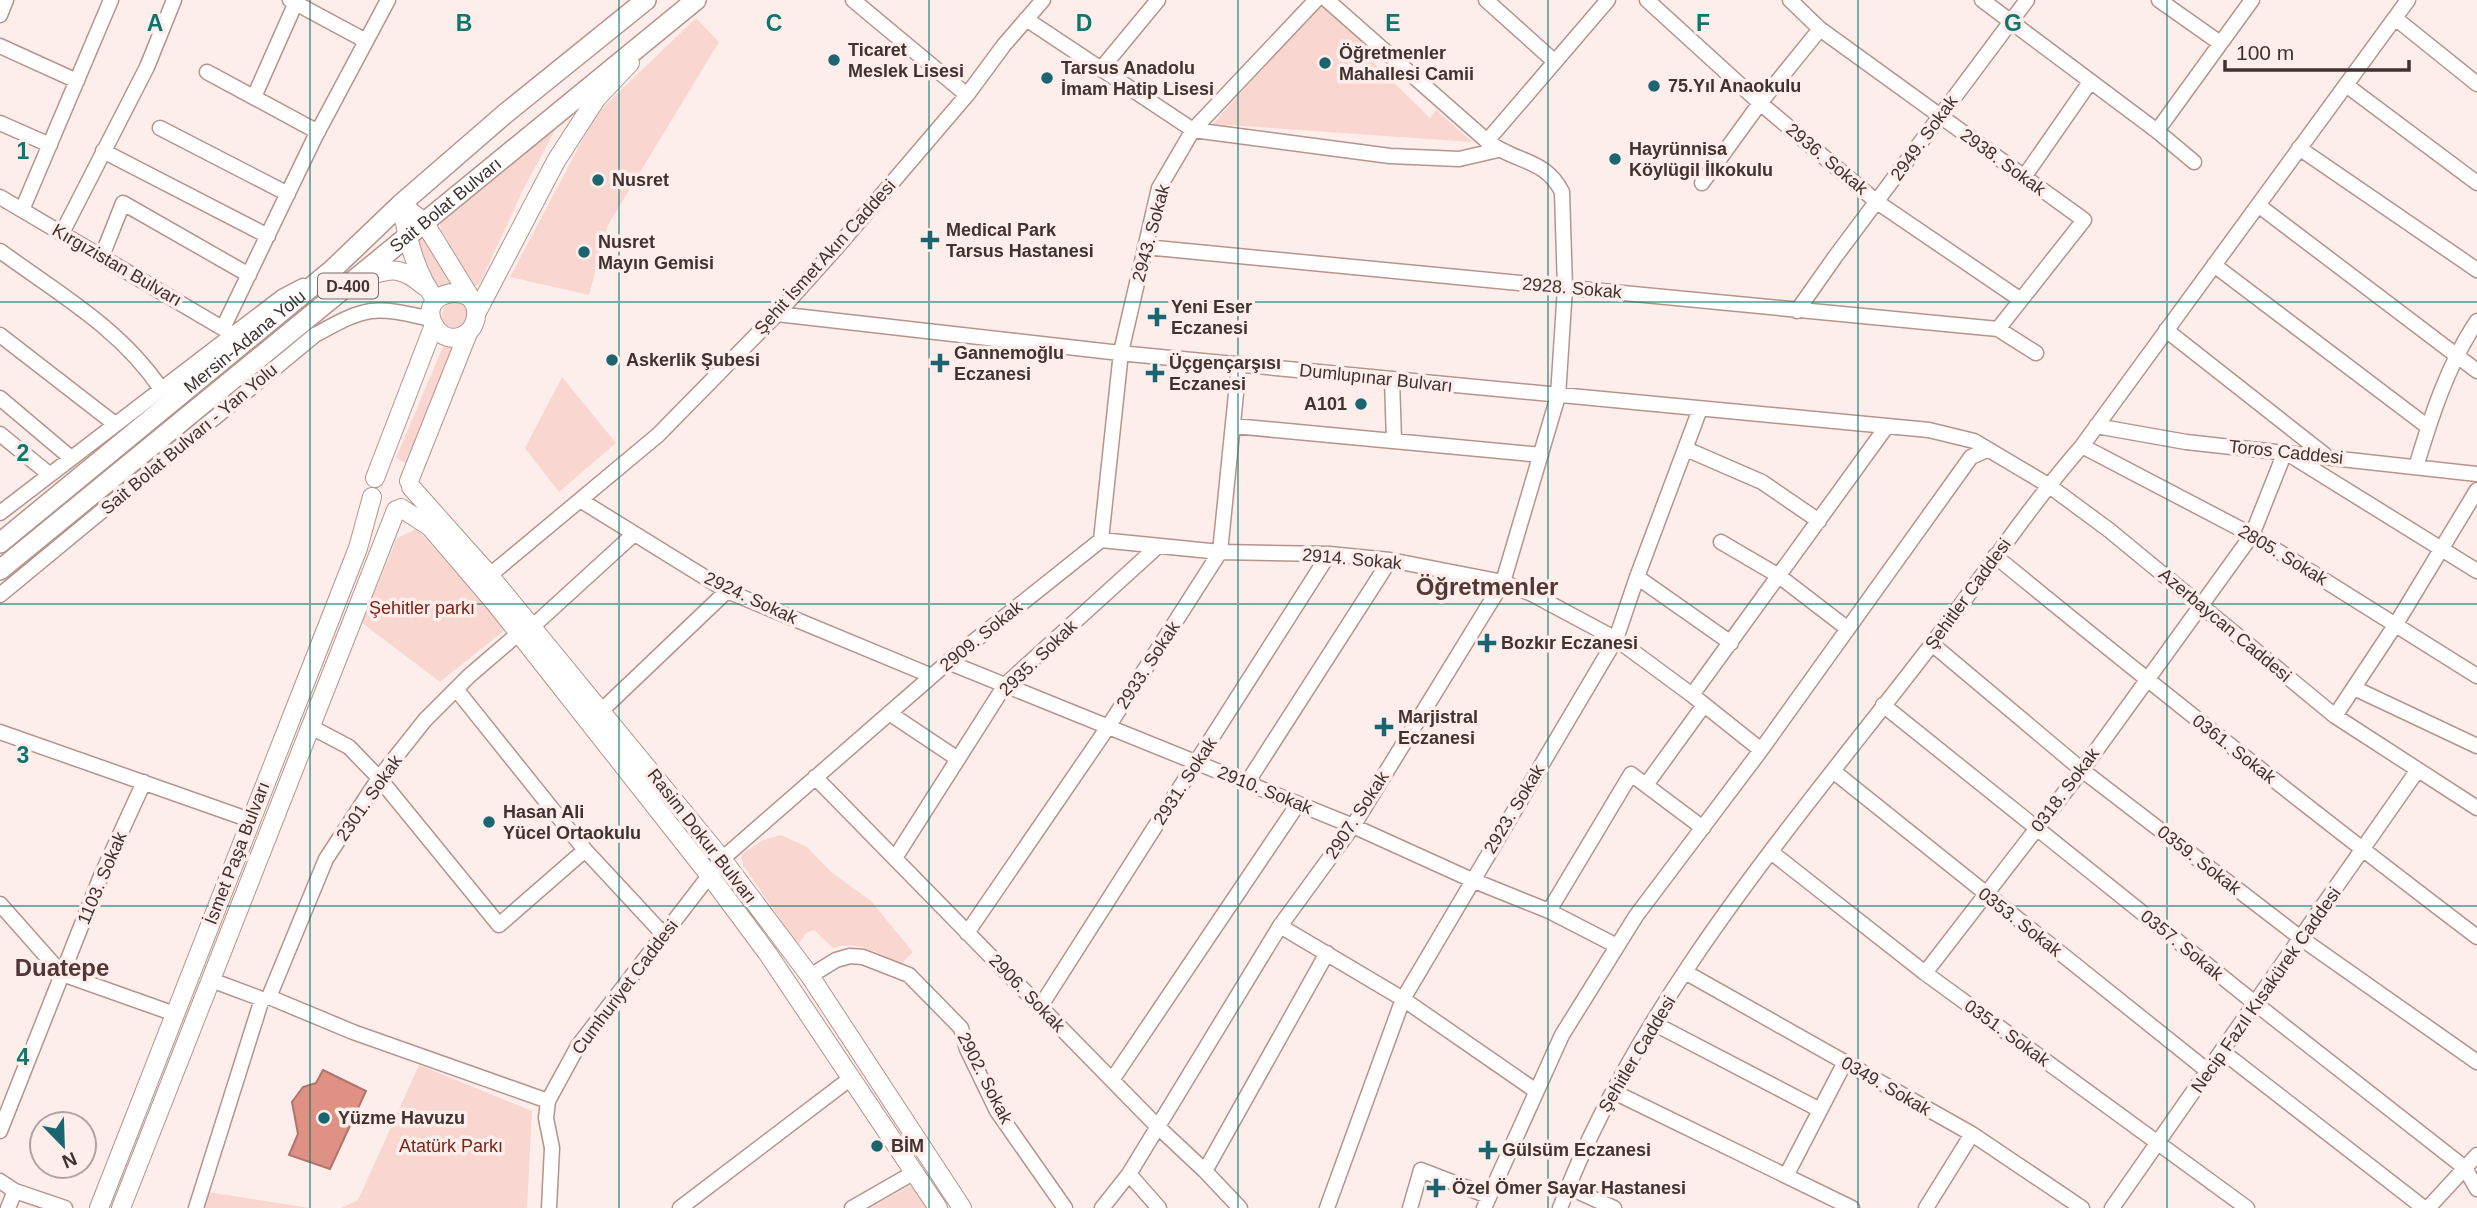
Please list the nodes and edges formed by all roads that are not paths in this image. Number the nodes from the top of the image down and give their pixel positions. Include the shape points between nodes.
1 (6, 0) edge
2 (111, 0) edge
3 (174, 0) edge
4 (388, 0) edge
5 (696, 0) edge
6 (853, 0) edge
7 (1043, 0) edge
8 (1158, 0) edge
9 (1316, 0) edge
10 (1327, 0) edge
11 (1486, 0) edge
12 (1608, 0) edge
13 (1647, 0) edge
14 (1790, 0) edge
15 (1982, 0) edge
16 (2028, 0) edge
17 (2159, 0) edge
18 (2252, 0) edge
19 (2408, 0) edge
20 (294, 1) edge
21 (642, 1) edge
22 (0, 15) edge
23 (2395, 18) junction
24 (1027, 19) junction
25 (2010, 21) junction
26 (666, 24) junction
27 (1820, 29) junction
28 (366, 41) junction
29 (2220, 43) junction
30 (0, 46) edge
31 (1555, 62) junction
32 (1101, 68) junction
33 (207, 72) dead end
34 (77, 81) junction
35 (2090, 82) junction
36 (2477, 84) edge
37 (2346, 85) junction
38 (967, 95) junction
39 (254, 97) junction
40 (1760, 103) junction
41 (1940, 116) junction
42 (0, 123) edge
43 (160, 128) dead end
44 (1193, 130) junction
45 (2157, 131) junction
46 (318, 132) junction
47 (50, 145) junction
48 (1493, 145) junction
49 (2299, 148) junction
50 (103, 151) junction
51 (2194, 163) dead end
52 (2024, 177) junction
53 (1702, 183) dead end
54 (2477, 183) edge
55 (288, 194) junction
56 (0, 197) edge
57 (1877, 202) junction
58 (401, 204) junction
59 (2258, 205) junction
60 (22, 210) junction
61 (424, 222) junction
62 (62, 233) junction
63 (268, 236) junction
64 (407, 236) junction
65 (1145, 247) junction
66 (0, 251) edge
67 (102, 256) junction
68 (2214, 265) junction
69 (332, 270) junction
70 (2477, 270) edge
71 (249, 275) junction
72 (357, 279) junction
73 (1565, 288) junction
74 (431, 294) junction
75 (2021, 300) junction
76 (474, 305) junction
77 (1797, 311) junction
78 (777, 314) junction
79 (2477, 321) edge
80 (433, 322) junction
81 (1998, 328) junction
82 (2166, 330) junction
83 (228, 331) junction
84 (468, 333) junction
85 (0, 335) edge
86 (1121, 352) junction
87 (2036, 353) dead end
88 (2456, 356) junction
89 (1239, 364) junction
90 (2477, 371) edge
91 (1392, 380) junction
92 (161, 389) junction
93 (1558, 396) junction
94 (0, 398) edge
95 (1700, 409) junction
96 (115, 424) junction
97 (1234, 426) junction
98 (1887, 426) junction
99 (2096, 426) junction
100 (2428, 427) junction
101 (0, 435) edge
102 (1394, 441) junction
103 (1981, 445) junction
104 (2082, 446) junction
105 (1686, 449) junction
106 (2285, 452) junction
107 (1541, 455) junction
108 (2326, 456) junction
109 (71, 458) junction
110 (2416, 467) junction
111 (49, 474) junction
112 (2477, 474) edge
113 (375, 478) junction
114 (410, 484) junction
115 (2048, 485) junction
116 (2477, 490) edge
117 (372, 497) junction
118 (580, 500) junction
119 (3, 507) edge
120 (399, 509) junction
121 (1819, 521) junction
122 (634, 534) junction
123 (2252, 535) junction
124 (1101, 540) junction
125 (1721, 542) dead end
126 (0, 543) edge
127 (1157, 547) junction
128 (2441, 547) junction
129 (1220, 552) junction
130 (1329, 554) junction
131 (1995, 556) junction
132 (1390, 560) junction
133 (0, 570) edge
134 (2477, 571) edge
135 (490, 575) junction
136 (1779, 576) junction
137 (1637, 577) junction
138 (1503, 582) junction
139 (727, 591) junction
140 (0, 595) edge
141 (2200, 604) junction
142 (2396, 624) junction
143 (1848, 629) junction
144 (525, 630) junction
145 (1616, 639) junction
146 (1731, 643) junction
147 (1932, 644) junction
148 (948, 662) junction
149 (932, 676) junction
150 (2477, 676) edge
151 (2147, 679) junction
152 (1005, 685) junction
153 (2354, 688) junction
154 (456, 689) junction
155 (1692, 695) junction
156 (1704, 705) junction
157 (1883, 705) junction
158 (601, 711) junction
159 (889, 713) junction
160 (2335, 716) junction
161 (311, 727) junction
162 (1108, 727) junction
163 (0, 732) edge
164 (2477, 746) edge
165 (1761, 750) junction
166 (958, 759) junction
167 (1196, 762) junction
168 (2082, 770) junction
169 (1833, 771) junction
170 (2417, 771) junction
171 (815, 777) junction
172 (379, 778) junction
173 (144, 782) junction
174 (1247, 783) junction
175 (1647, 785) junction
176 (1298, 804) junction
177 (2477, 808) edge
178 (250, 820) junction
179 (1353, 825) junction
180 (2035, 827) junction
181 (1703, 828) junction
182 (585, 850) junction
183 (2363, 851) junction
184 (1771, 852) junction
185 (895, 858) junction
186 (722, 859) junction
187 (710, 876) junction
188 (1472, 880) junction
189 (1985, 894) junction
190 (0, 904) edge
191 (1549, 911) junction
192 (1280, 926) junction
193 (967, 933) junction
194 (664, 935) junction
195 (2477, 937) edge
196 (2302, 939) junction
197 (1617, 946) junction
198 (1326, 953) junction
199 (1685, 972) junction
200 (1924, 973) junction
201 (62, 974) junction
202 (810, 976) junction
203 (211, 980) junction
204 (265, 998) junction
205 (1403, 999) junction
206 (2256, 1004) junction
207 (1040, 1007) junction
208 (174, 1014) junction
209 (1654, 1023) junction
210 (2223, 1052) junction
211 (1845, 1062) junction
212 (2477, 1062) edge
213 (2209, 1072) junction
214 (851, 1078) junction
215 (1112, 1080) junction
216 (1536, 1091) junction
217 (1614, 1092) junction
218 (548, 1101) junction
219 (4, 1109) edge
220 (1820, 1110) junction
221 (1157, 1126) junction
222 (0, 1131) edge
223 (1972, 1134) junction
224 (2158, 1142) junction
225 (2477, 1155) edge
226 (2465, 1168) junction
227 (1205, 1171) junction
228 (914, 1173) junction
229 (1129, 1174) junction
230 (1786, 1176) junction
231 (0, 1181) edge
232 (1568, 1187) junction
233 (2477, 1189) edge
234 (15, 1191) junction
235 (1486, 1202) edge
236 (8, 1208) edge
237 (65, 1208) edge
238 (99, 1208) edge
239 (121, 1208) edge
240 (196, 1208) edge
241 (549, 1208) edge
242 (680, 1208) edge
243 (852, 1208) edge
244 (938, 1208) edge
245 (962, 1208) edge
246 (1065, 1208) edge
247 (1102, 1208) edge
248 (1159, 1208) edge
249 (1240, 1208) edge
250 (1327, 1208) edge
251 (1410, 1208) edge
252 (1560, 1208) edge
253 (1614, 1208) edge
254 (1852, 1208) edge
255 (1926, 1208) edge
256 (2082, 1208) edge
257 (2112, 1208) edge
258 (2247, 1208) edge
259 (2426, 1208) edge

1 - 22 street
2 - 34 street
3 - 50 street via 148,67
4 - 28 street
5 - 26 highway, Sait Bolat Bulvarı / D-400
6 - 38 street
7 - 24 street, Şehit İsmet Akın Caddesi
8 - 32 street
9 - 44 street, 2943. Sokak
10 - 48 street, 2907. Sokak
11 - 31 street
12 - 31 street
13 - 40 street, 2936. Sokak
14 - 27 street, 2938. Sokak
15 - 25 street
16 - 25 street, 2949. Sokak
17 - 29 street
18 - 29 street
19 - 23 street, Şehitler Caddesi
20 - 28 street
20 - 39 street
21 - 58 highway, Mersin-Adana Yolu / D-400
23 - 36 street
23 - 37 street, Şehitler Caddesi
24 - 32 street
24 - 38 street, Şehit İsmet Akın Caddesi
25 - 35 street
25 - 41 street, 2949. Sokak
26 - 61 highway, Sait Bolat Bulvarı / D-400
26 - 76 main road via 596,99
27 - 40 street
27 - 41 street, 2938. Sokak
28 - 46 street
29 - 45 street
30 - 34 street
31 - 48 street
32 - 44 street
33 - 39 street
34 - 47 street
35 - 45 street
35 - 52 street
37 - 49 street, Şehitler Caddesi
37 - 54 street
38 - 78 street, Şehit İsmet Akın Caddesi
39 - 46 street
40 - 53 street
40 - 57 street, 2936. Sokak
41 - 52 street, 2938. Sokak
41 - 57 street, 2949. Sokak
42 - 47 street
43 - 55 street
44 - 48 street via 1390,156 1459,159
44 - 65 street, 2943. Sokak via 1159,188
45 - 51 street
46 - 55 street
47 - 60 street
48 - 73 street, 2907. Sokak via 1548,170 1562,192
49 - 59 street, Şehitler Caddesi
49 - 70 street
50 - 62 street
50 - 63 street
52 - 75 street, 2938. Sokak via 2084,220
55 - 63 street
56 - 60 street, Kırgızistan Bulvarı
57 - 75 street, 2936. Sokak
57 - 77 street, 2949. Sokak
58 - 61 main road
58 - 64 main road
58 - 69 highway, Mersin-Adana Yolu / D-400
59 - 68 street, Şehitler Caddesi
59 - 88 street
60 - 62 street, Kırgızistan Bulvarı
61 - 64 highway, Sait Bolat Bulvarı / D-400
61 - 76 main road
62 - 67 street, Kırgızistan Bulvarı
63 - 71 street
64 - 72 highway, Sait Bolat Bulvarı / D-400
64 - 74 main road
65 - 73 street, 2928. Sokak
65 - 86 street, 2943. Sokak
66 - 92 street via 111,330
67 - 71 street via 123,203
67 - 83 street, Kırgızistan Bulvarı
68 - 82 street, Şehitler Caddesi
68 - 100 street
69 - 83 street
69 - 126 highway, Mersin-Adana Yolu / D-400
71 - 83 street
72 - 74 main road via 391,270 409,273
72 - 133 highway, Sait Bolat Bulvarı / D-400
73 - 77 street, 2928. Sokak
73 - 93 street, 2907. Sokak
74 - 76 main road via 457,291
74 - 80 main road
75 - 81 street
76 - 84 main road via 473,327
77 - 81 street, 2928. Sokak
78 - 86 street, Dumlupınar Bulvarı
78 - 118 street, Şehit İsmet Akın Caddesi via 658,435
79 - 88 street
80 - 84 main road via 445,336
80 - 113 main road
80 - 140 street, Sait Bolat Bulvarı - Yan Yolu via 370,312 315,335
81 - 87 street, 2928. Sokak
82 - 99 street, Şehitler Caddesi
82 - 108 street
83 - 92 street
84 - 114 main road
85 - 96 street
86 - 89 street, Dumlupınar Bulvarı
86 - 124 street
88 - 90 street
88 - 100 street
89 - 91 street, Dumlupınar Bulvarı
89 - 97 street, 2933. Sokak
91 - 93 street, Dumlupınar Bulvarı
91 - 102 street
92 - 96 street
93 - 95 street, Dumlupınar Bulvarı
93 - 107 street, 2907. Sokak
94 - 109 street
95 - 98 street, Dumlupınar Bulvarı
95 - 105 street, 2923. Sokak
96 - 109 street
97 - 102 street
97 - 129 street, 2933. Sokak
98 - 103 street, Dumlupınar Bulvarı via 1929,430
98 - 121 street
99 - 104 street, Şehitler Caddesi
99 - 106 street, Toros Caddesi via 2186,442
100 - 110 street
101 - 111 street
102 - 107 street
103 - 115 street, Azerbaycan Caddesi
103 - 143 street
104 - 115 street, Şehitler Caddesi
104 - 123 street, 2805. Sokak
105 - 121 street via 1762,482
105 - 137 street, 2923. Sokak
106 - 108 street, Toros Caddesi
106 - 123 street, 0318. Sokak
106 - 128 street
107 - 138 street, 2907. Sokak
108 - 110 street, Toros Caddesi
109 - 111 street
110 - 112 street, Toros Caddesi
111 - 119 street
113 - 114 main road via 393,470 405,475
113 - 117 main road
114 - 120 main road via 409,500
114 - 135 main road, Rasim Dokur Bulvarı
115 - 131 street, Şehitler Caddesi
115 - 141 street, Azerbaycan Caddesi
116 - 128 street
117 - 120 main road via 386,510
117 - 178 main road, İsmet Paşa Bulvarı via 358,548
118 - 122 street, 2924. Sokak
118 - 135 street, Şehit İsmet Akın Caddesi
120 - 144 main road via 430,527
120 - 161 main road, İsmet Paşa Bulvarı
121 - 136 street
122 - 139 street, 2924. Sokak
122 - 144 street, 2301. Sokak
123 - 141 street, 0318. Sokak
123 - 142 street, 2805. Sokak
124 - 127 street, 2914. Sokak
124 - 148 street, 2909. Sokak
125 - 136 street
127 - 129 street, 2914. Sokak
127 - 152 street, 2935. Sokak
128 - 134 street
128 - 142 street
129 - 130 street, 2914. Sokak
129 - 162 street, 2933. Sokak
130 - 132 street, 2914. Sokak
130 - 167 street, 2931. Sokak
131 - 147 street, Şehitler Caddesi
131 - 151 street, 0361. Sokak
132 - 138 street, 2914. Sokak
132 - 174 street
135 - 144 main road, Rasim Dokur Bulvarı
136 - 143 street
136 - 146 street
137 - 145 street, 2923. Sokak
137 - 146 street
138 - 145 street, 2914. Sokak
138 - 179 street, 2907. Sokak
139 - 149 street, 2924. Sokak
139 - 158 street
141 - 151 street, 0318. Sokak
141 - 160 street, Azerbaycan Caddesi
142 - 150 street, 2805. Sokak
142 - 153 street
143 - 165 street
144 - 154 street, 2301. Sokak
144 - 158 main road, Rasim Dokur Bulvarı
144 - 187 main road
145 - 155 street, 2914. Sokak
145 - 188 street, 2923. Sokak
146 - 155 street
147 - 157 street, Şehitler Caddesi
147 - 168 street, 0359. Sokak
148 - 149 street, 2909. Sokak
148 - 152 street, 2910. Sokak
149 - 159 street, 2909. Sokak
151 - 168 street, 0318. Sokak
151 - 183 street, 0361. Sokak
152 - 162 street, 2910. Sokak
152 - 166 street, 2935. Sokak
153 - 160 street
153 - 164 street
154 - 172 street, 2301. Sokak
154 - 182 street
155 - 156 street, 2914. Sokak
156 - 165 street, 2914. Sokak
156 - 175 street
157 - 169 street, Şehitler Caddesi
157 - 180 street, 0357. Sokak
158 - 186 main road, Rasim Dokur Bulvarı
159 - 166 street
159 - 171 street, 2909. Sokak
160 - 170 street, Azerbaycan Caddesi
161 - 172 street via 349,747
161 - 203 main road, İsmet Paşa Bulvarı
162 - 167 street, 2910. Sokak
162 - 193 street, 2933. Sokak
163 - 173 street
165 - 181 street
166 - 185 street, 2935. Sokak
167 - 174 street, 2910. Sokak
167 - 207 street, 2931. Sokak
168 - 180 street, 0318. Sokak
168 - 196 street, 0359. Sokak
169 - 184 street, Şehitler Caddesi
169 - 189 street, 0353. Sokak
170 - 177 street, Azerbaycan Caddesi
170 - 183 street, Necip Fazıl Kısakürek Caddesi
171 - 185 street, 2906. Sokak
171 - 186 street, 2909. Sokak
172 - 182 street via 499,925
172 - 204 street, 2301. Sokak via 326,859
173 - 178 street
173 - 201 street, 1103. Sokak
174 - 176 street, 2910. Sokak
175 - 181 street
175 - 191 street via 1631,774
176 - 179 street, 2910. Sokak
176 - 215 street
178 - 208 main road, İsmet Paşa Bulvarı
179 - 188 street, 2910. Sokak
179 - 192 street, 2907. Sokak
180 - 189 street, 0318. Sokak
180 - 206 street, 0357. Sokak
181 - 197 street
182 - 194 street
183 - 195 street, 0361. Sokak
183 - 196 street, Necip Fazıl Kısakürek Caddesi
184 - 199 street, Şehitler Caddesi
184 - 200 street, 0351. Sokak
185 - 193 street, 2906. Sokak
186 - 187 street, Cumhuriyet Caddesi
186 - 202 main road, Rasim Dokur Bulvarı
187 - 194 street, Cumhuriyet Caddesi
187 - 214 main road
188 - 191 street, 2910. Sokak
188 - 205 street, 2923. Sokak
189 - 200 street, 0318. Sokak
189 - 213 street, 0353. Sokak
190 - 201 street
191 - 197 street, 2910. Sokak
192 - 198 street
192 - 221 street, 2907. Sokak
193 - 207 street, 2906. Sokak
194 - 218 street, Cumhuriyet Caddesi via 578,1046
196 - 206 street, Necip Fazıl Kısakürek Caddesi
196 - 212 street, 0359. Sokak
197 - 216 street via 1562,1035
198 - 205 street
198 - 227 street
199 - 209 street, Şehitler Caddesi
199 - 211 street, 0349. Sokak
200 - 224 street, 0351. Sokak
201 - 208 street
201 - 219 street, 1103. Sokak
202 - 245 main road, Rasim Dokur Bulvarı
202 - 246 street, 2902. Sokak via 850,956 909,975 961,1028 997,1111
203 - 204 street
203 - 239 main road, İsmet Paşa Bulvarı
204 - 218 street
204 - 240 street, 2301. Sokak
205 - 216 street
205 - 250 street, 2923. Sokak
206 - 210 street, Necip Fazıl Kısakürek Caddesi
206 - 226 street, 0357. Sokak
207 - 215 street, 2906. Sokak
208 - 238 main road, İsmet Paşa Bulvarı
209 - 217 street, Şehitler Caddesi
209 - 220 street
210 - 213 street, Necip Fazıl Kısakürek Caddesi
210 - 259 street
211 - 220 street
211 - 223 street, 0349. Sokak
213 - 224 street, Necip Fazıl Kısakürek Caddesi
214 - 228 main road
214 - 242 street
215 - 221 street, 2906. Sokak
216 - 235 street
217 - 230 street
217 - 232 street, Şehitler Caddesi
218 - 241 street via 552,1148
219 - 222 street, 1103. Sokak
220 - 230 street
221 - 227 street, 2906. Sokak
221 - 229 street, 2907. Sokak
223 - 255 street
223 - 256 street, 0349. Sokak
224 - 257 street, Necip Fazıl Kısakürek Caddesi
224 - 258 street, 0351. Sokak
225 - 226 street
226 - 233 street, 0357. Sokak
226 - 259 street
227 - 249 street, 2906. Sokak
228 - 243 street
228 - 244 main road
229 - 247 street, 2907. Sokak
229 - 248 street
230 - 254 street
231 - 234 street
232 - 252 street, Şehitler Caddesi
232 - 253 street
234 - 236 street
234 - 237 street
235 - 251 street via 1421,1170

